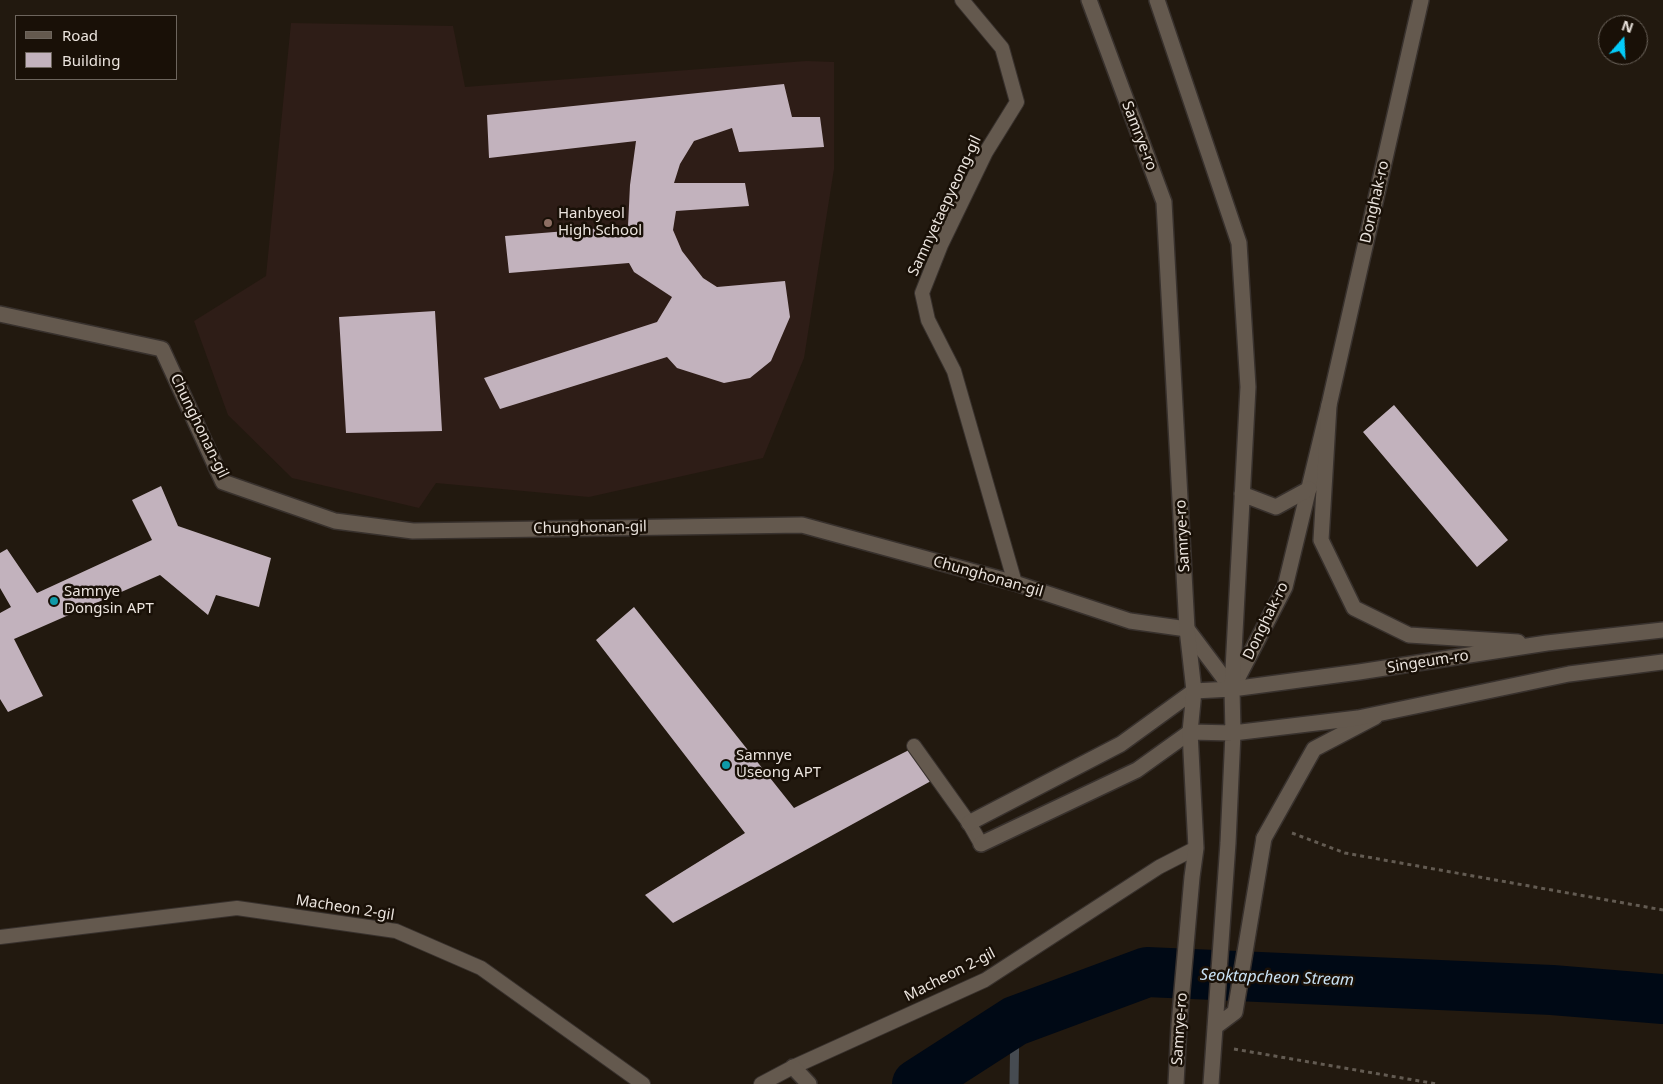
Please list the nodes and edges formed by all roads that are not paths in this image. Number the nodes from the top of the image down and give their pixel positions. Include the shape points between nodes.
1 (962, 0) edge
2 (1089, 0) edge
3 (1157, 0) edge
4 (1421, 0) edge
5 (0, 314) edge
6 (1329, 405) junction
7 (1308, 489) junction
8 (1242, 494) junction
9 (1015, 583) junction
10 (1187, 629) junction
11 (1663, 630) edge
12 (1547, 644) junction
13 (1663, 662) edge
14 (1232, 689) junction
15 (1194, 691) junction
16 (1380, 714) junction
17 (1190, 732) junction
18 (1233, 733) junction
19 (914, 746) dead end
20 (970, 823) junction
21 (981, 844) joint
22 (1196, 848) junction
23 (0, 937) edge
24 (1216, 1023) junction
25 (793, 1067) junction
26 (808, 1082) edge
27 (643, 1084) edge
28 (761, 1084) edge
29 (1176, 1084) edge
30 (1211, 1084) edge

1 - 9 lane, Samnyetaepyeong-gil via 1002,48 1017,102 986,152 922,293 928,320 954,371
2 - 10 street, Samrye-ro via 1164,202
3 - 8 street via 1239,243 1248,387
4 - 6 street, Donghak-ro
5 - 9 street, Chunghonan-gil via 162,349 223,482 335,521 413,531 802,525
6 - 7 street, Donghak-ro
6 - 12 street, Donghak-ro via 1321,540 1354,608 1409,635
7 - 8 street via 1276,507
7 - 14 street, Donghak-ro via 1285,587
8 - 14 street
9 - 10 street, Chunghonan-gil via 1130,621
10 - 14 street
10 - 15 street, Samrye-ro
11 - 12 street, Singeum-ro
12 - 14 street, Singeum-ro
13 - 16 street via 1569,674
14 - 15 street, Singeum-ro
14 - 18 street
15 - 17 street, Samrye-ro
15 - 20 street via 1121,744
16 - 18 street
16 - 24 street via 1314,749 1268,832 1235,1012
17 - 18 street
17 - 21 street via 1137,770
17 - 22 street, Samrye-ro
18 - 24 street
19 - 20 lane
20 - 21 lane
22 - 25 lane, Macheon 2-gil via 1159,867 984,980
22 - 29 street, Samrye-ro
23 - 27 lane, Macheon 2-gil via 237,908 396,931 481,968
24 - 30 street
25 - 26 street
25 - 28 lane, Macheon 2-gil

